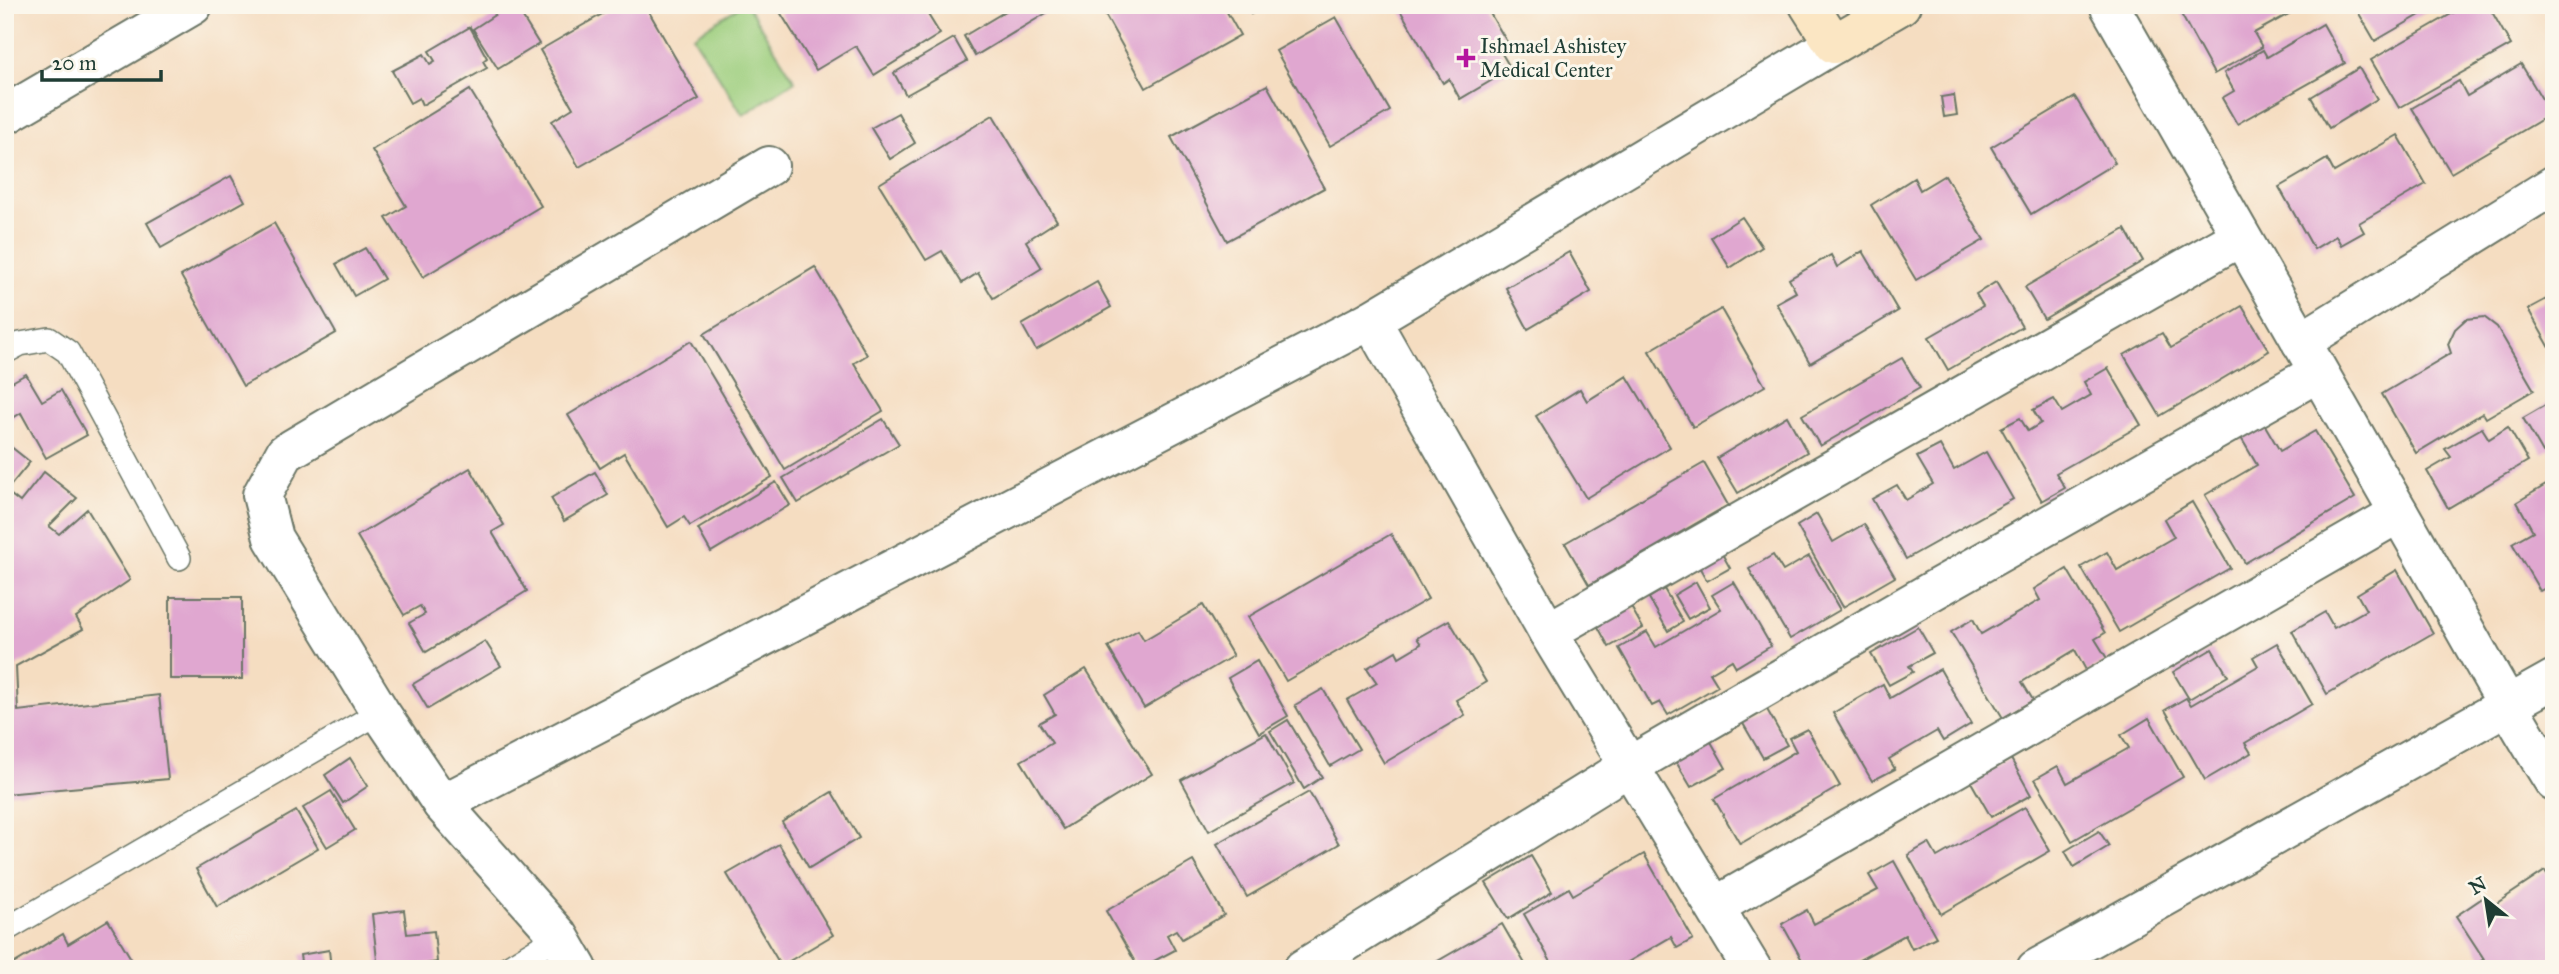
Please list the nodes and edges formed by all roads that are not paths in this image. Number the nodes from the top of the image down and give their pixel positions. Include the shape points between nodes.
1 (193, 5) edge
2 (1809, 5) edge
3 (1901, 5) edge
4 (2109, 5) edge
5 (1834, 44) junction
6 (6, 114) edge
7 (769, 166) dead end
8 (2554, 185) edge
9 (2240, 237) junction
10 (1371, 320) junction
11 (5, 352) edge
12 (2309, 358) junction
13 (2399, 513) junction
14 (179, 558) dead end
15 (1548, 632) junction
16 (2554, 678) edge
17 (2506, 706) junction
18 (380, 712) junction
19 (1628, 767) junction
20 (2554, 782) edge
21 (442, 804) junction
22 (1716, 906) junction
23 (5, 930) edge
24 (559, 936) junction
25 (505, 969) edge
26 (578, 969) edge
27 (1303, 969) edge
28 (1752, 969) edge
29 (2036, 969) edge

1 - 6 street
2 - 5 street
3 - 5 street
4 - 9 street
5 - 10 street
7 - 18 street via 285,453 262,495 274,538
8 - 12 street
9 - 12 street
9 - 15 street
10 - 15 street
10 - 21 street
11 - 14 lane via 49,339 68,352
12 - 13 street
12 - 19 street via 1932,591
13 - 17 street
13 - 22 street
15 - 19 street
16 - 17 street
17 - 20 street
17 - 29 street
18 - 21 street
18 - 23 lane
19 - 22 street
19 - 27 street
21 - 24 street
22 - 28 street
24 - 25 lane
24 - 26 street

